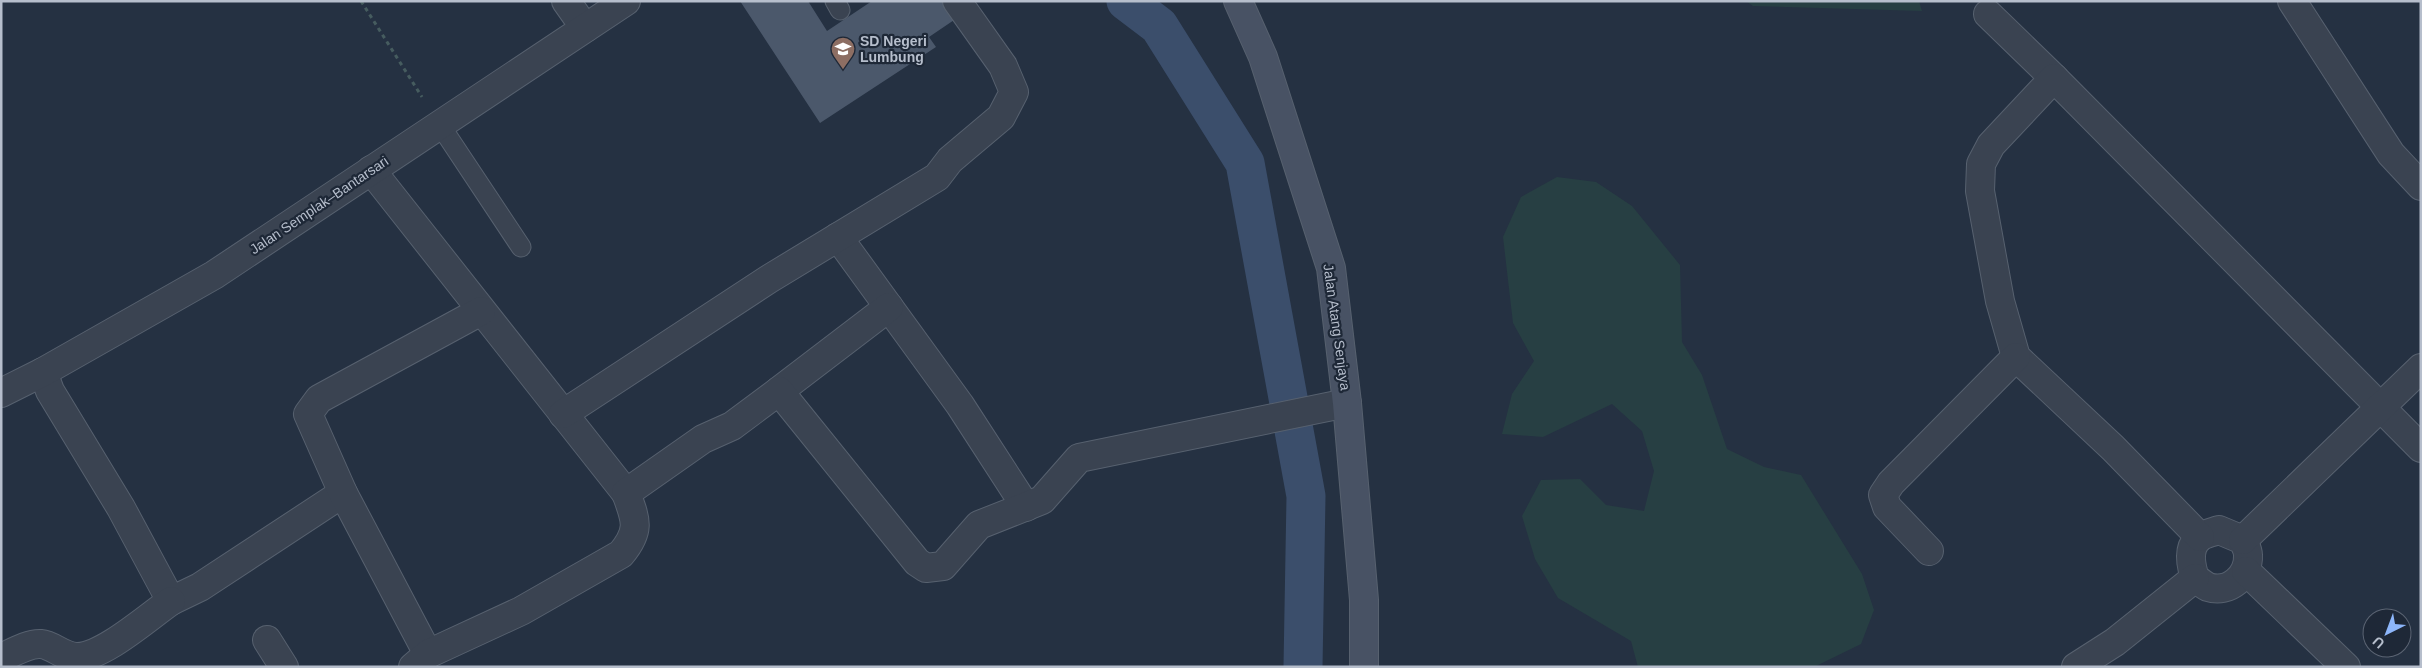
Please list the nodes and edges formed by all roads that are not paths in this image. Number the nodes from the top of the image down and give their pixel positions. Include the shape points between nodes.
1 (566, 1) edge
2 (626, 1) edge
3 (956, 1) edge
4 (1238, 1) edge
5 (2292, 1) edge
6 (1988, 14) dead end
7 (585, 28) junction
8 (2054, 78) junction
9 (440, 125) junction
10 (371, 170) junction
11 (2421, 186) edge
12 (838, 237) junction
13 (521, 247) dead end
14 (889, 307) junction
15 (481, 311) junction
16 (2016, 357) junction
17 (2421, 368) edge
18 (43, 372) junction
19 (779, 391) junction
20 (1, 393) edge
21 (1336, 406) junction
22 (2381, 407) junction
23 (563, 414) junction
24 (2421, 448) edge
25 (343, 493) junction
26 (626, 493) junction
27 (1026, 507) junction
28 (2200, 537) junction
29 (2243, 540) junction
30 (1928, 551) dead end
31 (2246, 570) junction
32 (2195, 578) junction
33 (171, 601) junction
34 (266, 640) dead end
35 (1, 658) edge
36 (420, 661) edge
37 (284, 667) edge
38 (1364, 667) edge
39 (2076, 667) edge
40 (2346, 667) edge

1 - 7 street
2 - 7 street, Jalan Semplak–Bantarsari
3 - 12 street via 1002,66 1014,92 1008,107 1001,117 950,160 937,177
4 - 21 main road, Jalan Atang Senjaya via 1263,57 1331,268
5 - 11 street via 2391,154
6 - 8 street
7 - 9 street, Jalan Semplak–Bantarsari
8 - 16 street via 1991,145 1981,164 1980,191 2000,301
8 - 22 street
9 - 10 street, Jalan Semplak–Bantarsari
9 - 13 lane
10 - 15 street
10 - 18 street, Jalan Semplak–Bantarsari via 214,275
12 - 14 street
12 - 23 street
14 - 19 street
14 - 27 street via 960,405
15 - 23 street
15 - 25 street via 319,399 314,405 308,414
16 - 28 street via 2113,448
16 - 30 street via 1891,483 1883,495 1887,507
17 - 22 street
18 - 20 street, Jalan Semplak–Bantarsari
18 - 33 street via 50,391 121,508
19 - 26 street via 732,426 703,439
19 - 27 street via 917,562 926,568 943,566 979,525
21 - 27 street via 1079,458 1046,497
21 - 38 main road, Jalan Atang Senjaya via 1364,600
22 - 24 street
22 - 29 street
23 - 26 street
25 - 33 street via 200,588
25 - 36 street
26 - 36 street via 636,530 621,554 521,611
28 - 29 street via 2218,530
28 - 32 street via 2192,549 2191,567
29 - 31 street via 2248,557
31 - 32 street via 2236,583 2222,588 2208,587
31 - 40 street
32 - 39 street via 2116,642
33 - 35 street via 98,653 77,657 41,644
34 - 37 street

